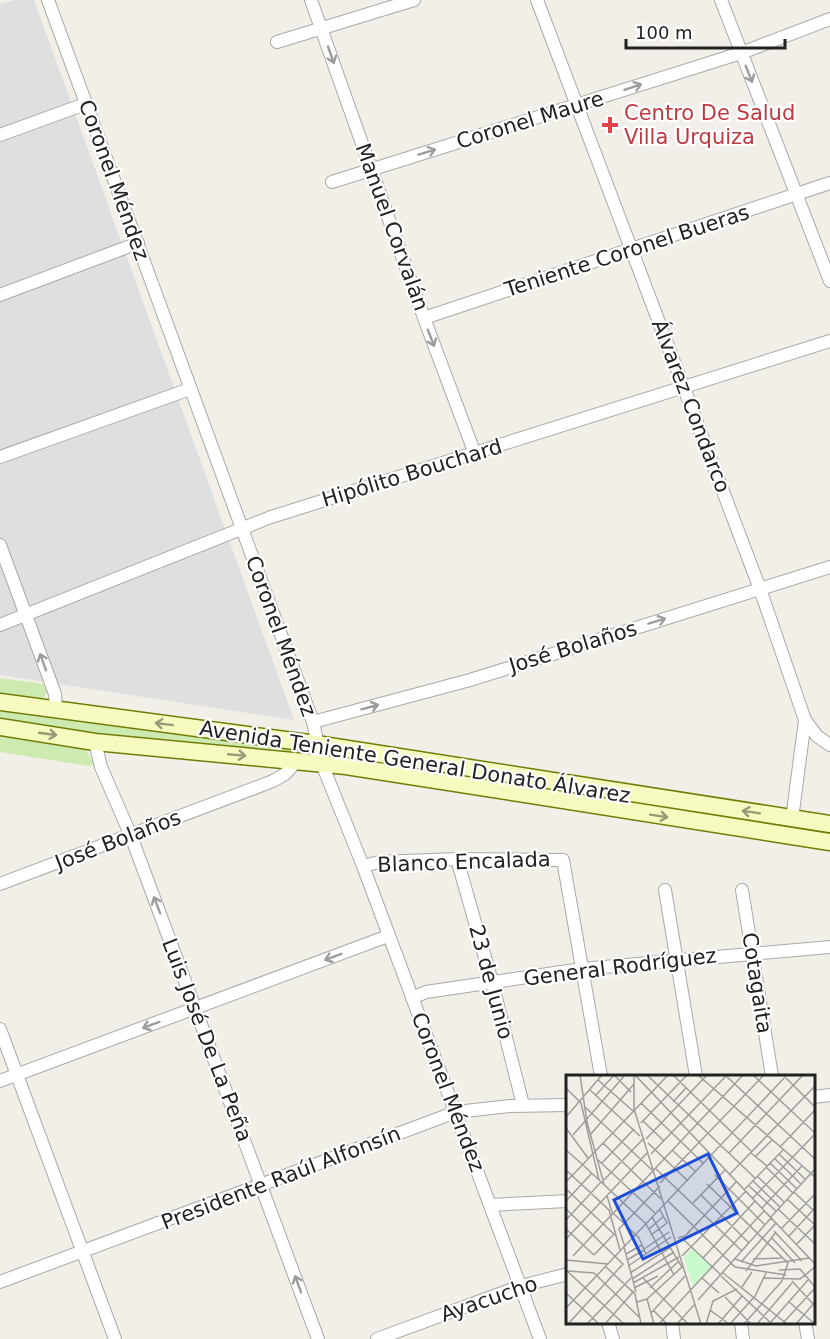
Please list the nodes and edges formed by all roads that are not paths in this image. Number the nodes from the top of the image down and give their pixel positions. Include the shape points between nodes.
1 (48, 0) edge
2 (311, 0) edge
3 (414, 0) edge
4 (537, 0) edge
5 (721, 0) edge
6 (830, 19) edge
7 (322, 29) junction
8 (277, 42) dead end
9 (741, 53) junction
10 (86, 104) junction
11 (578, 105) junction
12 (0, 135) edge
13 (371, 170) junction
14 (332, 182) dead end
15 (830, 183) edge
16 (797, 196) junction
17 (138, 243) junction
18 (632, 248) junction
19 (830, 281) edge
20 (0, 295) edge
21 (424, 318) junction
22 (830, 341) edge
23 (684, 388) junction
24 (190, 389) junction
25 (475, 454) junction
26 (0, 457) edge
27 (242, 529) junction
28 (0, 545) edge
29 (830, 567) edge
30 (760, 589) junction
31 (26, 614) junction
32 (0, 625) edge
33 (0, 702) edge
34 (56, 710) junction
35 (805, 720) junction
36 (314, 722) junction
37 (0, 728) edge
38 (95, 741) junction
39 (316, 744) junction
40 (830, 745) edge
41 (297, 761) junction
42 (322, 764) junction
43 (792, 819) junction
44 (830, 824) edge
45 (130, 836) junction
46 (830, 842) edge
47 (457, 859) junction
48 (363, 866) junction
49 (0, 884) edge
50 (665, 890) dead end
51 (742, 890) dead end
52 (388, 936) junction
53 (830, 946) edge
54 (751, 952) junction
55 (676, 959) junction
56 (582, 969) junction
57 (492, 982) junction
58 (412, 998) junction
59 (196, 1009) junction
60 (0, 1029) edge
61 (17, 1075) junction
62 (601, 1075) edge
63 (696, 1075) edge
64 (772, 1075) edge
65 (0, 1081) edge
66 (830, 1095) edge
67 (815, 1097) edge
68 (566, 1105) edge
69 (523, 1106) junction
70 (456, 1112) junction
71 (261, 1185) junction
72 (566, 1201) edge
73 (490, 1205) junction
74 (83, 1252) junction
75 (566, 1274) edge
76 (0, 1282) edge
77 (521, 1286) junction
78 (608, 1324) edge
79 (672, 1324) edge
80 (741, 1324) edge
81 (805, 1324) edge
82 (115, 1339) edge
83 (318, 1339) edge
84 (377, 1339) edge
85 (540, 1339) edge
86 (613, 1339) edge
87 (674, 1339) edge
88 (743, 1339) edge
89 (807, 1339) edge

1 - 10 street, Coronel Méndez
2 - 7 street, Manuel Corvalán
3 - 7 street
4 - 11 street, Álvarez Condarco
5 - 9 street
6 - 9 street, Coronel Maure
7 - 8 street
7 -> 13 street, Manuel Corvalán
11 -> 9 street, Coronel Maure
9 -> 16 street
10 - 12 street
10 - 17 street, Coronel Méndez
13 -> 11 street, Coronel Maure
11 - 18 street, Álvarez Condarco
13 - 14 street, Coronel Maure
13 - 21 street, Manuel Corvalán
15 - 16 street, Teniente Coronel Bueras
16 - 18 street, Teniente Coronel Bueras
16 - 19 street
17 - 20 street
17 - 24 street, Coronel Méndez
18 - 21 street, Teniente Coronel Bueras
18 - 23 street, Álvarez Condarco
21 -> 25 street, Manuel Corvalán
22 - 23 street, Hipólito Bouchard
23 - 25 street, Hipólito Bouchard
23 - 30 street, Álvarez Condarco
24 - 26 street
24 - 27 street, Coronel Méndez
25 - 27 street, Hipólito Bouchard
27 - 31 street, Hipólito Bouchard
27 - 36 street, Coronel Méndez
28 - 31 street
29 - 30 street, José Bolaños
30 - 35 street, Álvarez Condarco
36 -> 30 street, José Bolaños via 470,680
31 - 32 street, Hipólito Bouchard
34 -> 31 street via 55,694
33 - 34 main road, Avenida Teniente General Donato Álvarez
39 -> 34 main road, Avenida Teniente General Donato Álvarez
35 - 40 street
35 - 43 street, Álvarez Condarco
36 - 39 street, Coronel Méndez
37 -> 38 main road, Avenida Teniente General Donato Álvarez
38 -> 41 main road, Avenida Teniente General Donato Álvarez
38 - 45 street, Luis José De La Peña via 101,767
39 - 42 street, Coronel Méndez
43 -> 39 main road, Avenida Teniente General Donato Álvarez
41 - 42 main road, Avenida Teniente General Donato Álvarez
41 - 45 street, José Bolaños via 273,781
42 -> 46 main road, Avenida Teniente General Donato Álvarez
42 - 48 street, Coronel Méndez
43 - 44 main road, Avenida Teniente General Donato Álvarez
45 - 49 street, José Bolaños
59 -> 45 street, Luis José De La Peña
47 - 48 street, Blanco Encalada
47 - 56 street, Blanco Encalada via 565,862
47 - 57 street, 23 de Junio
48 - 52 street, Coronel Méndez
50 - 55 street
51 - 54 street, Cotagaita
52 - 58 street, Coronel Méndez
52 -> 59 street
53 - 54 street, General Rodríguez
54 - 55 street, General Rodríguez
54 - 64 street, Cotagaita
55 - 56 street, General Rodríguez
55 - 63 street
56 - 57 street, General Rodríguez
56 - 62 street
57 - 58 street, General Rodríguez via 426,992
57 - 69 street, 23 de Junio
58 - 70 street, Coronel Méndez
59 -> 61 street
59 - 71 street, Luis José De La Peña
60 - 61 street
61 - 65 street
61 - 74 street
66 - 67 street
68 - 69 street, Presidente Raúl Alfonsín
69 - 70 street, Presidente Raúl Alfonsín
70 - 71 street, Presidente Raúl Alfonsín
70 - 73 street, Coronel Méndez
71 - 74 street, Presidente Raúl Alfonsín
83 -> 71 street, Luis José De La Peña
72 - 73 street
73 - 77 street, Coronel Méndez
74 - 76 street, Presidente Raúl Alfonsín
74 - 82 street
75 - 77 street, Ayacucho
77 - 84 street, Ayacucho
77 - 85 street, Coronel Méndez
78 - 86 street
79 - 87 street
80 - 88 street
81 - 89 street

